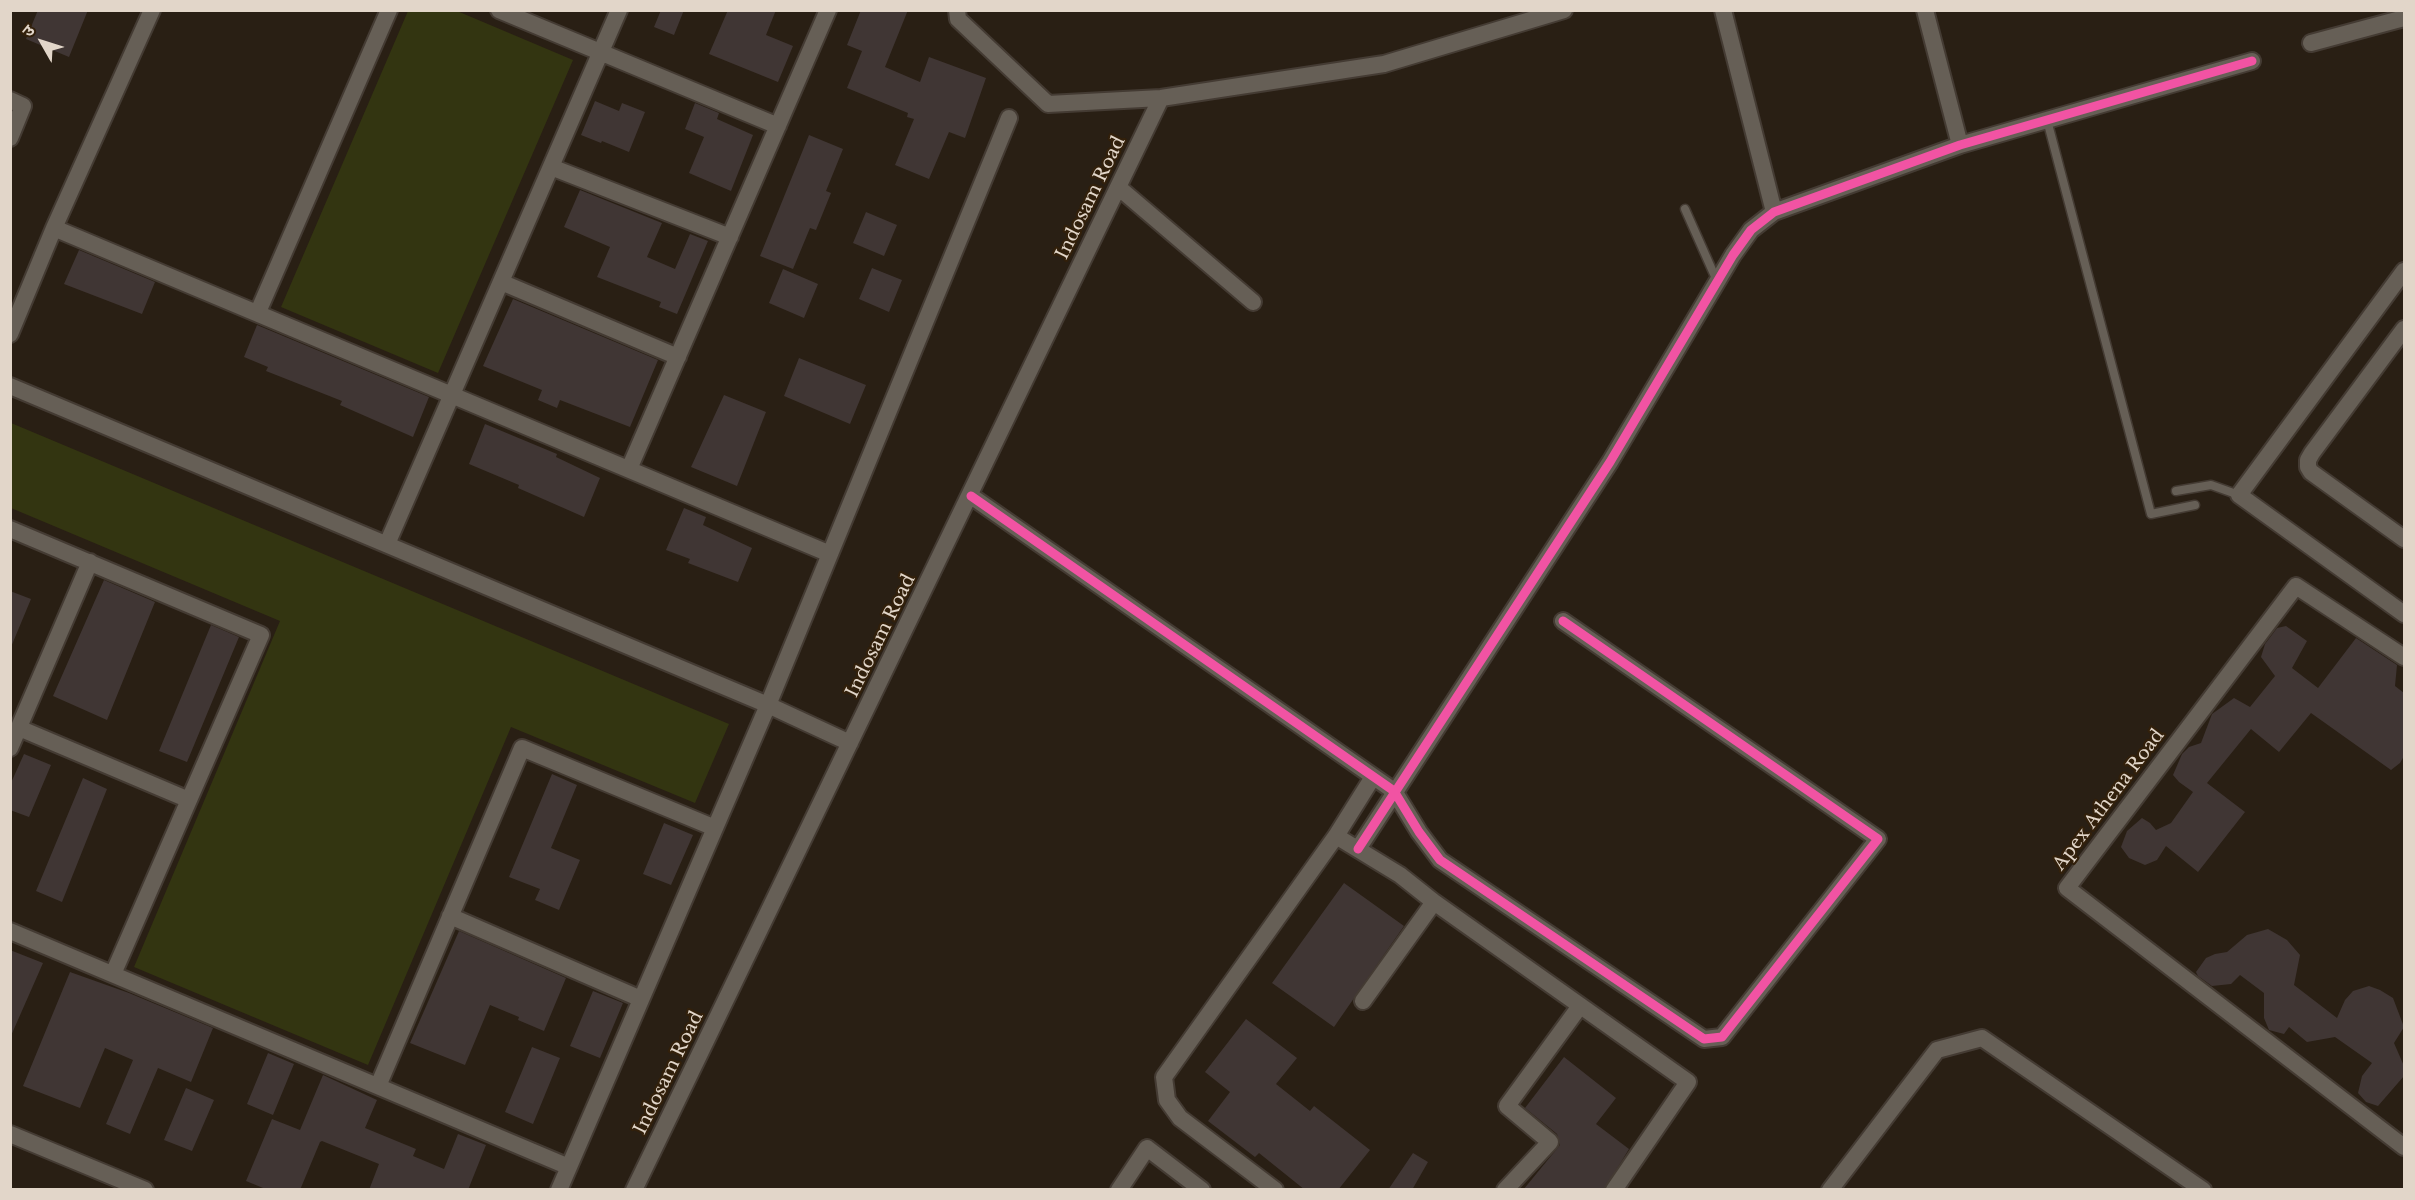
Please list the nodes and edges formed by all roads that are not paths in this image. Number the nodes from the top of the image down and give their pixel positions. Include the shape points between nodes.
1 (152, 10) edge
2 (389, 10) edge
3 (499, 10) edge
4 (619, 10) edge
5 (828, 10) edge
6 (957, 10) edge
7 (1564, 10) edge
8 (1723, 10) edge
9 (1925, 10) edge
10 (2404, 18) edge
11 (2311, 43) dead end
12 (601, 52) junction
13 (2252, 61) dead end
14 (1161, 98) junction
15 (10, 100) edge
16 (1009, 118) dead end
17 (2047, 120) junction
18 (778, 126) junction
19 (10, 138) edge
20 (1960, 145) junction
21 (551, 167) junction
22 (1118, 187) junction
23 (1685, 209) dead end
24 (1774, 212) junction
25 (54, 228) junction
26 (730, 237) junction
27 (2404, 272) edge
28 (501, 282) junction
29 (1717, 282) junction
30 (1253, 302) dead end
31 (258, 312) junction
32 (2404, 329) edge
33 (10, 334) edge
34 (678, 357) junction
35 (10, 386) edge
36 (452, 394) junction
37 (629, 469) junction
38 (2176, 491) dead end
39 (2239, 495) junction
40 (970, 496) junction
41 (2195, 505) dead end
42 (10, 529) edge
43 (2404, 539) edge
44 (387, 544) junction
45 (830, 554) junction
46 (90, 562) junction
47 (2404, 614) edge
48 (1563, 621) dead end
49 (2404, 657) edge
50 (768, 705) junction
51 (19, 728) junction
52 (850, 743) junction
53 (10, 748) edge
54 (1373, 777) junction
55 (1394, 791) junction
56 (189, 800) junction
57 (715, 828) junction
58 (1336, 836) junction
59 (1358, 849) junction
60 (1434, 902) junction
61 (450, 916) junction
62 (10, 931) edge
63 (113, 974) junction
64 (641, 999) junction
65 (1363, 1001) dead end
66 (1580, 1006) junction
67 (378, 1086) junction
68 (10, 1134) edge
69 (2404, 1147) edge
70 (569, 1167) junction
71 (145, 1190) edge
72 (559, 1190) edge
73 (634, 1190) edge
74 (1119, 1190) edge
75 (1202, 1190) edge
76 (1275, 1190) edge
77 (1505, 1190) edge
78 (1614, 1190) edge
79 (1830, 1190) edge
80 (2203, 1190) edge

1 - 25 street
2 - 31 street
3 - 12 street
4 - 12 street
5 - 18 street
6 - 14 street via 958,19 1048,104
7 - 14 street via 1384,64
8 - 24 street
9 - 20 street
10 - 11 street
12 - 18 street
12 - 21 street
13 - 17 street
14 - 22 street, Indosam Road
15 - 19 street via 23,106
16 - 45 street
17 - 20 street
17 - 41 lane via 2151,514
18 - 26 street
20 - 24 street
21 - 26 street
21 - 28 street
22 - 30 street
22 - 40 street, Indosam Road
23 - 29 lane
24 - 29 street via 1750,230
25 - 31 street
25 - 33 street
26 - 34 street
27 - 39 street
28 - 34 street
28 - 36 street
29 - 55 street via 1610,462
31 - 36 street
32 - 43 street via 2312,453 2308,467
34 - 37 street
35 - 44 street
36 - 37 street
36 - 44 street
37 - 45 street
38 - 39 lane via 2211,485
39 - 47 street
40 - 52 street, Indosam Road
40 - 54 street
42 - 46 street
44 - 50 street
45 - 50 street
46 - 51 street
46 - 56 street via 261,635
48 - 55 street via 1878,839 1722,1037 1704,1039 1440,860
49 - 69 street, Apex Athena Road via 2296,586 2067,888
50 - 52 street
50 - 57 street
51 - 53 street
51 - 56 street
52 - 73 street, Indosam Road
54 - 55 street
54 - 58 street
55 - 59 street
56 - 63 street
57 - 61 street via 522,748
57 - 64 street
58 - 59 street
58 - 76 street via 1164,1077 1167,1100 1180,1118
59 - 60 street
60 - 65 street
60 - 66 street
61 - 64 street
61 - 67 street
62 - 63 street
63 - 67 street
64 - 70 street
66 - 77 street via 1507,1106 1550,1142
66 - 78 street via 1688,1082
67 - 70 street
68 - 71 street
70 - 72 street
74 - 75 street via 1147,1148
79 - 80 street via 1937,1050 1982,1038

